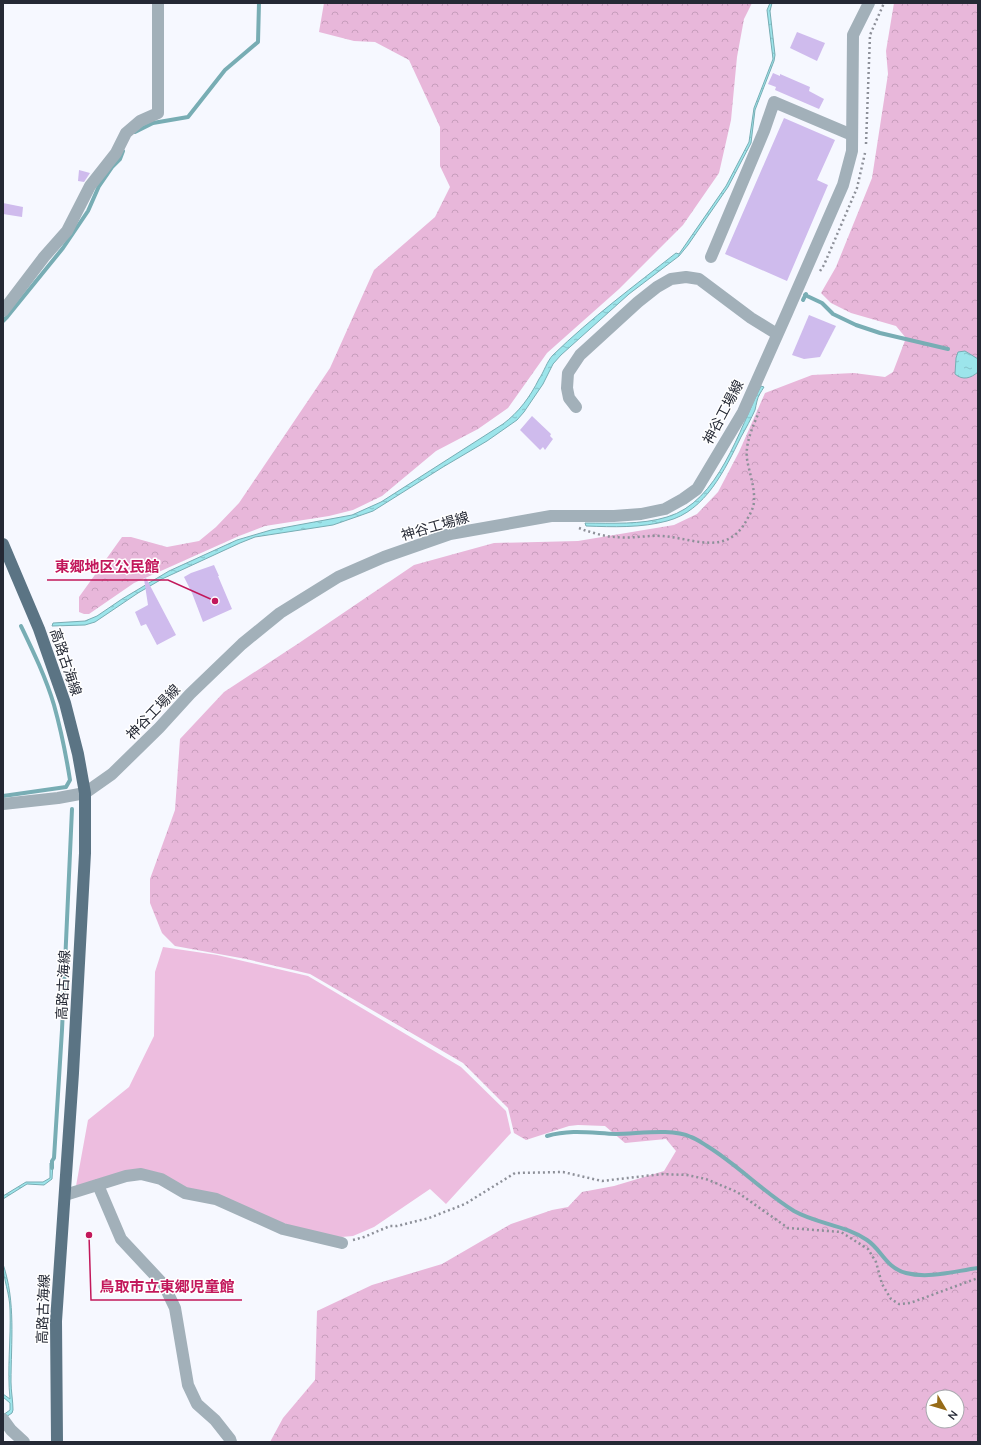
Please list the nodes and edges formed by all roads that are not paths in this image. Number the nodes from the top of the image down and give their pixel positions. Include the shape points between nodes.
1 (158, 3) edge
2 (869, 3) edge
3 (852, 135) junction
4 (711, 258) dead end
5 (3, 311) edge
6 (777, 334) junction
7 (576, 407) dead end
8 (3, 544) edge
9 (85, 793) junction
10 (3, 804) edge
11 (98, 1184) junction
12 (65, 1195) junction
13 (342, 1243) road end
14 (3, 1419) edge
15 (24, 1442) edge
16 (57, 1442) edge
17 (231, 1442) edge

1 - 5 street via 158,113 140,121 126,133 116,153 90,186 68,231 44,257
2 - 3 street, 神谷工場線 via 853,35
3 - 4 street via 774,102
3 - 6 street, 神谷工場線 via 852,150 843,185
6 - 7 street via 751,318 700,279 686,276 672,279 638,302 580,355 568,373 569,398
6 - 9 street, 神谷工場線 via 743,412 698,489 683,499 665,509 641,514 551,516 450,534 384,557 338,577 280,613 242,644 112,774
8 - 9 main road, 高路古海線 via 39,629 65,703
9 - 10 street
9 - 12 main road, 高路古海線 via 84,877
11 - 12 street
11 - 13 street via 141,1174 161,1180 185,1193 216,1199 283,1229
11 - 17 street via 121,1239 164,1286 175,1308 188,1385 198,1404 215,1420
12 - 16 main road, 高路古海線 via 56,1321
14 - 15 street

